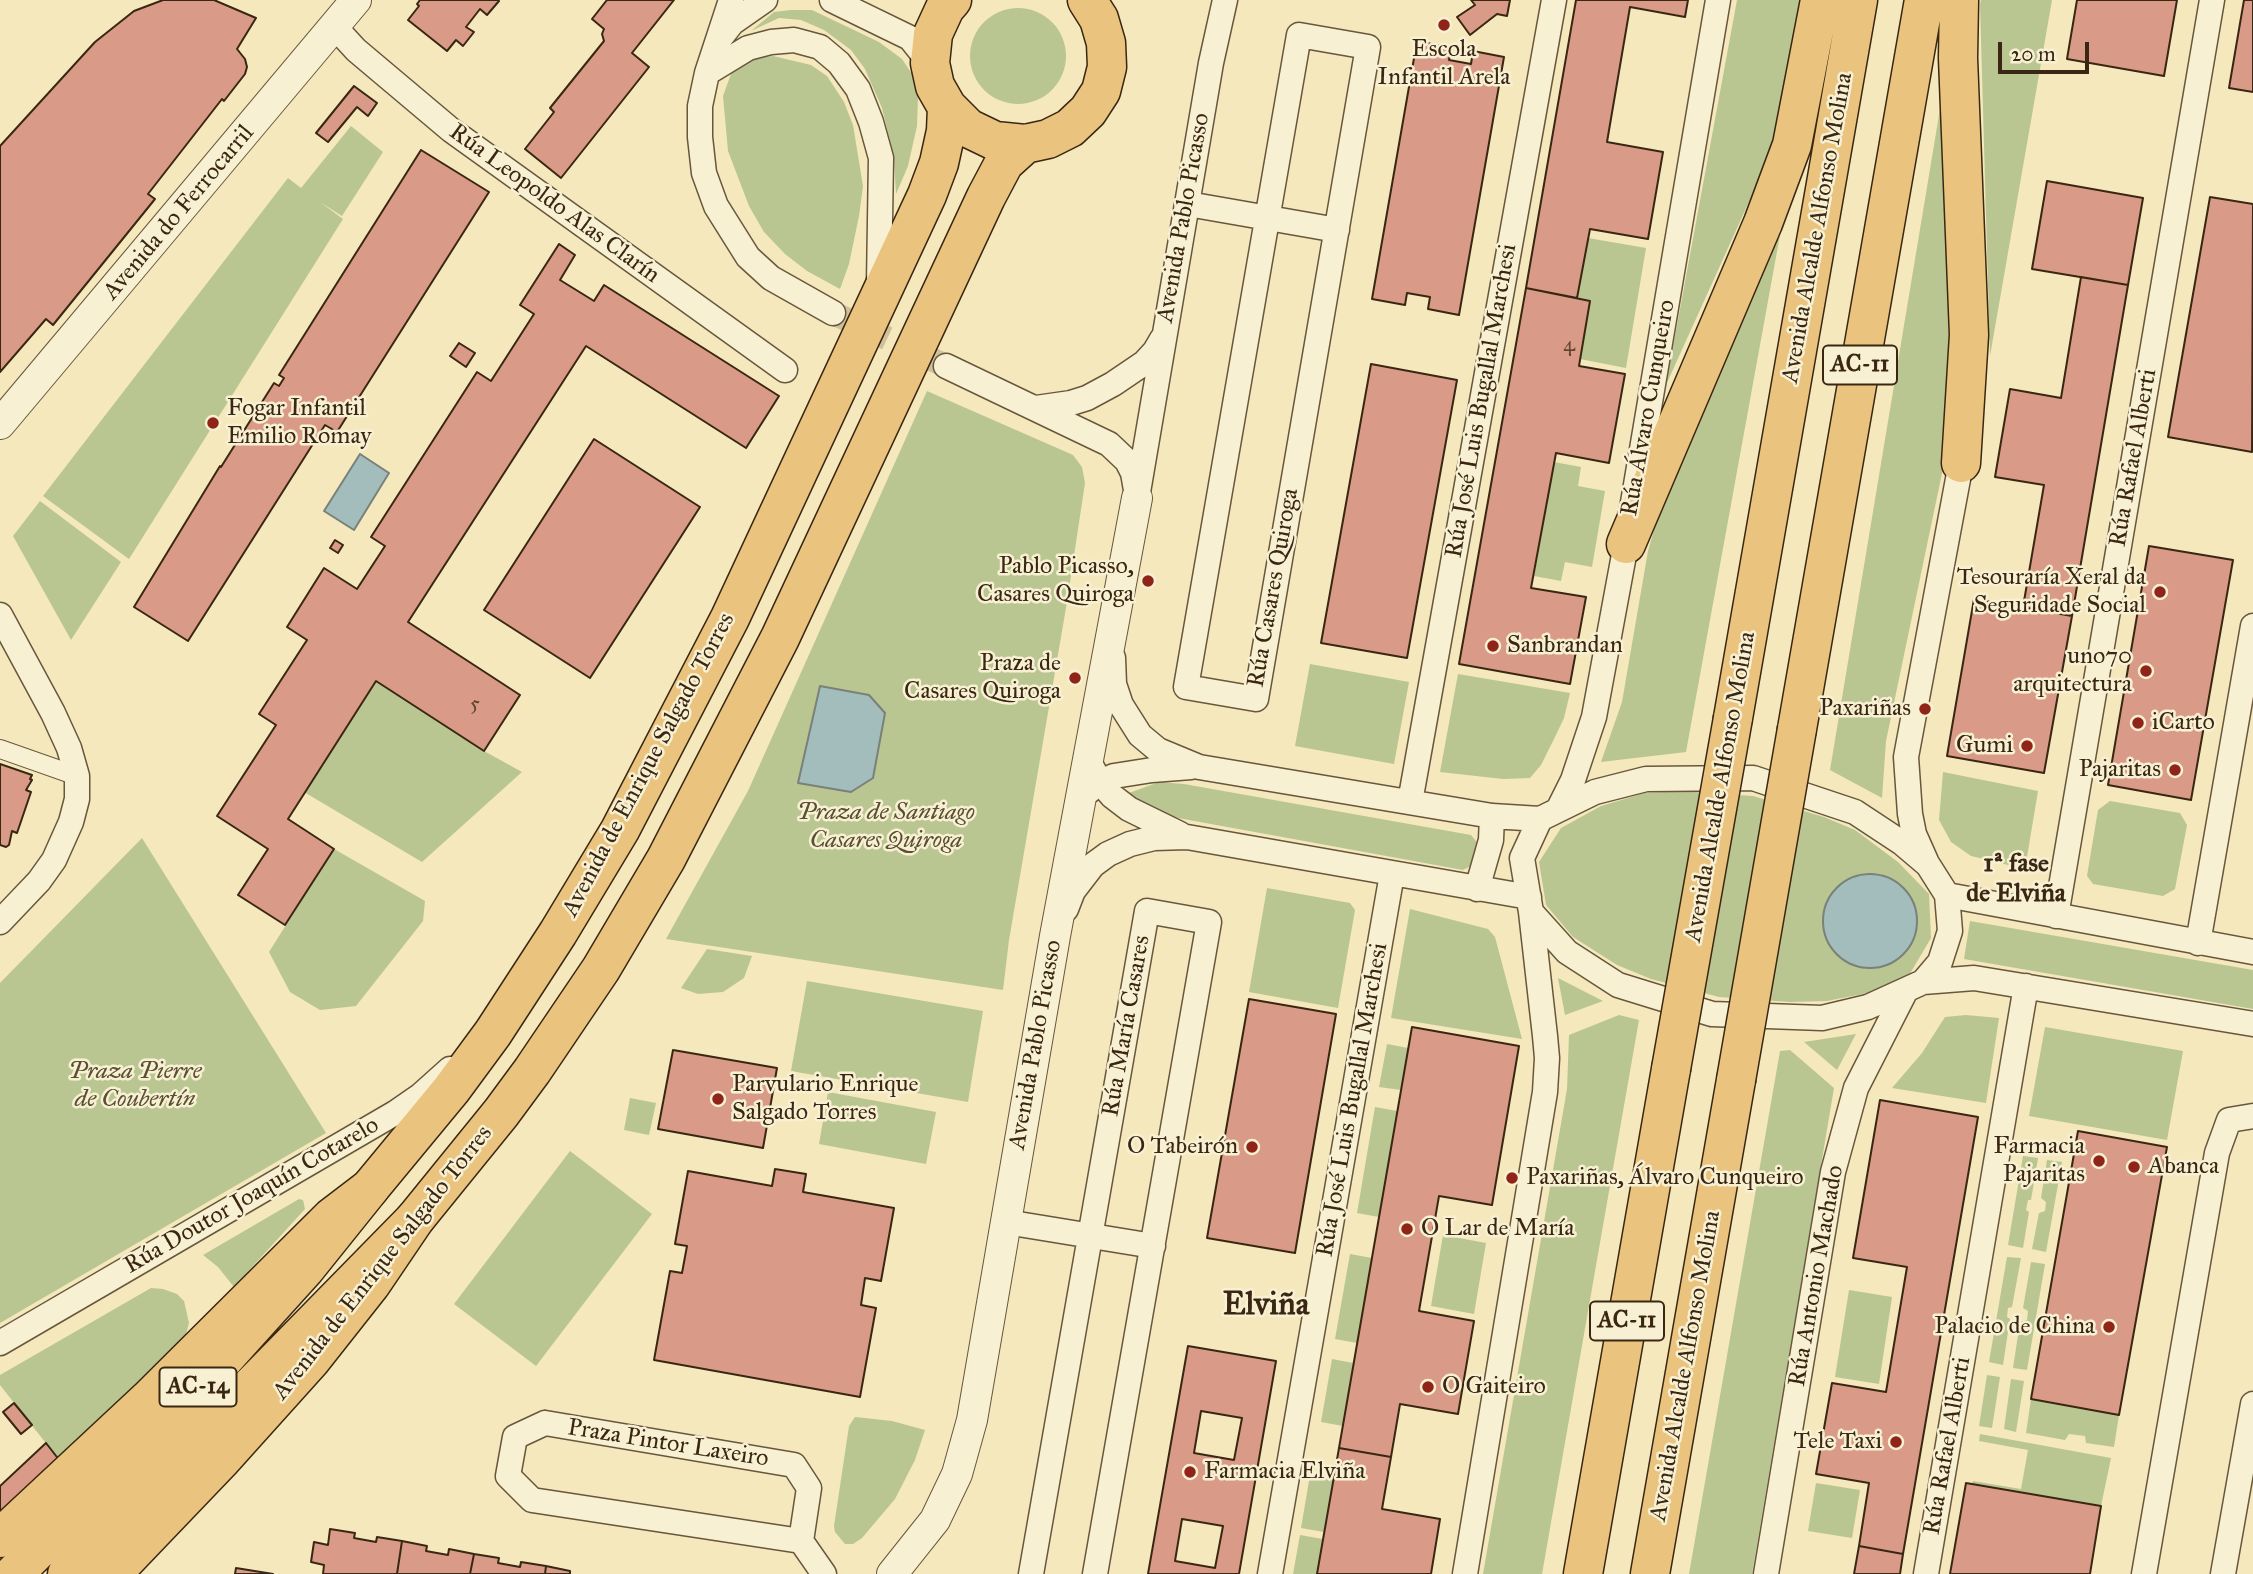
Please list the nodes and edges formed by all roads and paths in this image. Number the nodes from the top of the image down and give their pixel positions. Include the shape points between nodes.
1 (356, 0) edge
2 (731, 0) edge
3 (765, 0) edge
4 (832, 0) edge
5 (951, 0) edge
6 (1225, 0) edge
7 (1554, 0) edge
8 (1718, 0) edge
9 (1820, 0) edge
10 (1858, 0) edge
11 (1924, 0) edge
12 (1959, 0) edge
13 (2212, 0) edge
14 (1095, 6) edge
15 (334, 26) junction
16 (716, 47) junction
17 (930, 63) junction
18 (707, 73) junction
19 (947, 107) junction
20 (1025, 144) junction
21 (1188, 204) junction
22 (1268, 218) junction
23 (1337, 230) junction
24 (879, 298) junction
25 (833, 313) tunnel mouth
26 (1165, 335) junction
27 (946, 366) tunnel mouth
28 (785, 370) dead end
29 (1035, 408) junction
30 (0, 424) edge
31 (1147, 437) junction
32 (1127, 461) junction
33 (1961, 463) joint
34 (1137, 498) junction
35 (1626, 544) junction
36 (0, 615) edge
37 (2253, 626) edge
38 (1112, 631) junction
39 (0, 749) edge
40 (1199, 767) junction
41 (77, 776) junction
42 (1089, 780) junction
43 (1410, 802) junction
44 (1549, 814) junction
45 (1492, 816) junction
46 (1187, 837) junction
47 (1928, 865) junction
48 (1392, 874) junction
49 (1477, 889) junction
50 (1947, 895) junction
51 (1530, 904) junction
52 (2056, 916) junction
53 (0, 922) edge
54 (1055, 936) junction
55 (2198, 943) junction
56 (2253, 952) edge
57 (1915, 986) junction
58 (2026, 986) junction
59 (2253, 1024) edge
60 (493, 1033) junction
61 (2253, 1116) edge
62 (370, 1188) junction
63 (415, 1219) junction
64 (1006, 1222) junction
65 (1090, 1236) junction
66 (1153, 1246) junction
67 (0, 1343) edge
68 (2253, 1404) edge
69 (0, 1538) edge
70 (801, 1541) junction
71 (13, 1574) edge
72 (67, 1574) edge
73 (112, 1574) edge
74 (824, 1574) edge
75 (892, 1574) edge
76 (1031, 1574) edge
77 (1095, 1574) edge
78 (1270, 1574) edge
79 (1465, 1574) edge
80 (1583, 1574) edge
81 (1650, 1574) edge
82 (1766, 1574) edge
83 (1926, 1574) edge
84 (2144, 1574) edge
85 (2223, 1574) edge

1 - 15 street, Avenida do Ferrocarril
2 - 16 street
3 - 16 street via 732,23
4 - 17 street via 910,38
5 - 17 main road via 933,34
6 - 21 street, Avenida Pablo Picasso
7 - 43 street, Rúa José Luis Bugallal Marchesi
8 - 35 street, Rúa Álvaro Cunqueiro
9 - 35 main road via 1792,145
10 - 80 main road, Avenida Alcalde Alfonso Molina / AC-11, bridge
11 - 81 main road, Avenida Alcalde Alfonso Molina / AC-11, bridge
12 - 33 main road via 1969,335
13 - 52 street, Rúa Rafael Alberti
14 - 20 main road via 1107,43 1101,91 1070,128
15 - 28 street, Rúa Leopoldo Alas Clarín via 450,130
15 - 30 street, Avenida do Ferrocarril
16 - 18 street
17 - 19 main road via 935,86
18 - 24 street via 748,48 794,40 820,47 839,63 858,89 881,158
18 - 25 street via 700,137 704,173 716,206 736,241 771,278
19 - 20 main road via 968,128 995,141
19 - 24 main road, Avenida de Enrique Salgado Torres via 939,163
20 - 63 main road, Avenida de Enrique Salgado Torres via 1004,163 986,197 780,638 666,859 532,1071 471,1154
21 - 22 street
21 - 26 street, Avenida Pablo Picasso
22 - 23 street
22 - 23 street, Rúa Casares Quiroga via 1299,35 1357,45 1368,47
22 - 23 street, Rúa Casares Quiroga via 1186,687 1255,699
24 - 60 main road, Avenida de Enrique Salgado Torres via 730,618 620,830
26 - 29 street via 1144,363 1113,384 1087,398
26 - 31 street, Avenida Pablo Picasso
27 - 29 street
29 - 32 street via 1109,444
31 - 32 street, Avenida Pablo Picasso
31 - 34 street, Avenida Pablo Picasso
32 - 34 street, Avenida Pablo Picasso
33 - 47 street via 1906,757 1914,834
34 - 38 street, Avenida Pablo Picasso
35 - 44 street, Rúa Álvaro Cunqueiro via 1594,717 1573,780
36 - 41 street via 53,713
37 - 55 street
38 - 40 street via 1114,684 1128,718 1158,750
38 - 42 street, Avenida Pablo Picasso
39 - 41 street
40 - 42 street
40 - 43 street
41 - 53 street via 71,822 54,860
42 - 46 street via 1129,809
42 - 54 street, Avenida Pablo Picasso
43 - 45 street
44 - 45 street
44 - 47 street via 1595,792 1646,779 1753,778 1855,812
44 - 51 street, Rúa Álvaro Cunqueiro via 1522,858
45 - 49 street via 1491,840
46 - 48 street
46 - 54 street via 1130,844 1093,865 1073,891
47 - 50 street
48 - 49 street
48 - 78 street, Rúa José Luis Bugallal Marchesi
49 - 51 street
50 - 52 street
50 - 57 street, Rúa Antonio Machado via 1950,932 1940,961
51 - 57 street via 1567,951 1618,985 1712,1014 1822,1018 1868,1007
51 - 79 street via 1547,1058 1545,1092
52 - 55 street
54 - 64 street, Avenida Pablo Picasso
55 - 56 street
57 - 58 street via 1974,978
57 - 82 street, Rúa Antonio Machado via 1856,1088 1833,1172
58 - 59 street
58 - 83 street, Rúa Rafael Alberti
60 - 62 main road, Avenida de Enrique Salgado Torres
60 - 67 street, Rúa Doutor Joaquín Cotarelo via 395,1113
61 - 84 street via 2229,1120 2217,1153
62 - 69 main road, Avenida de Enrique Salgado Torres via 332,1217
62 - 71 main road, AC-14 via 305,1269 184,1403
63 - 72 main road, AC-14
63 - 73 main road, Avenida de Enrique Salgado Torres via 311,1360
64 - 65 street
64 - 75 street, Avenida Pablo Picasso via 972,1420 957,1474 935,1520
65 - 66 street
65 - 66 street, Rúa María Casares via 1147,911 1209,922
65 - 76 street, Rúa María Casares
66 - 77 street, Rúa María Casares
68 - 85 street
70 - 70 street, Praza Pintor Laxeiro via 809,1488 794,1465 545,1423 515,1437 508,1476 532,1500
70 - 74 street

